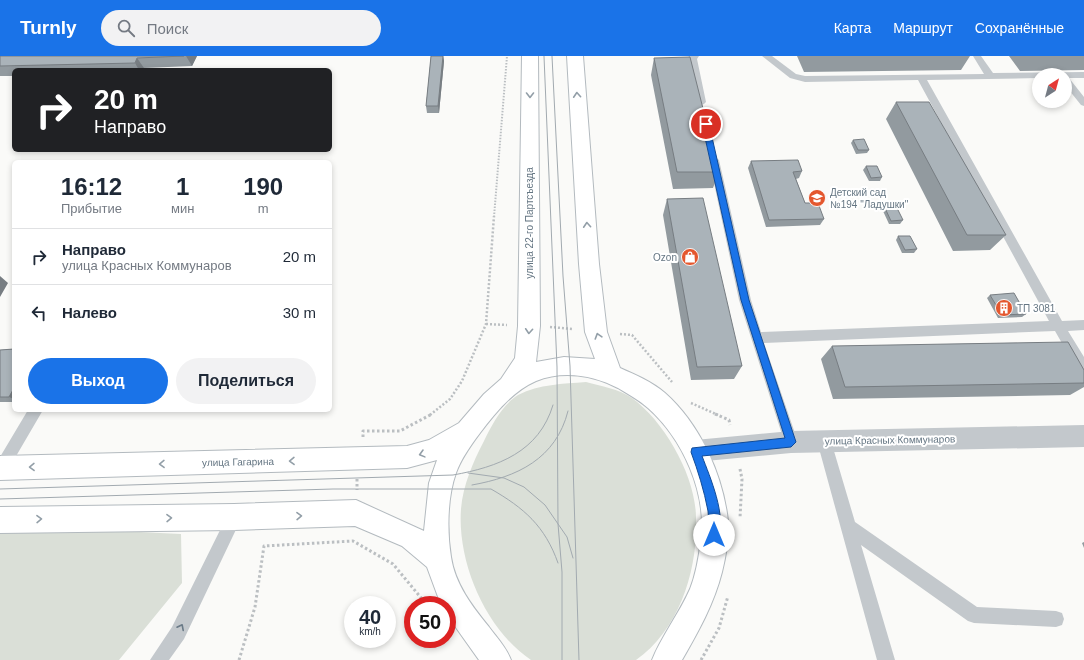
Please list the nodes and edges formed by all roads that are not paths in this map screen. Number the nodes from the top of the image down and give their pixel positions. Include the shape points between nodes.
1 (530, 56) edge
2 (575, 56) edge
3 (695, 56) edge
4 (766, 56) edge
5 (977, 56) edge
6 (989, 75) junction
7 (1032, 75) edge
8 (1072, 75) edge
9 (1084, 75) edge
10 (920, 76) junction
11 (1072, 88) edge
12 (1084, 103) edge
13 (703, 111) edge
14 (711, 149) edge
15 (1084, 325) edge
16 (1058, 326) junction
17 (756, 338) junction
18 (1084, 369) edge
19 (611, 373) junction
20 (510, 385) junction
21 (35, 412) edge
22 (468, 429) junction
23 (1084, 436) edge
24 (791, 442) junction
25 (824, 442) junction
26 (696, 452) junction
27 (0, 468) edge
28 (234, 517) junction
29 (0, 520) edge
30 (848, 526) junction
31 (438, 559) junction
32 (1056, 619) dead end
33 (159, 660) edge
34 (497, 660) edge
35 (666, 660) edge
36 (886, 660) edge

1 -> 20 main road, улица 22-го Партсъезда via 529,326 526,360
19 -> 2 main road via 596,332
3 - 13 lane via 692,58 692,66
4 - 10 lane via 793,76 805,79
5 - 6 lane
6 - 7 lane
6 - 10 lane
8 - 9 lane
10 - 16 lane
11 - 12 lane
14 - 17 lane
15 - 16 lane
16 - 17 lane
16 - 18 lane
17 - 24 lane
19 - 20 main road via 570,366 557,367 530,373
19 - 26 main road via 657,401 683,431
20 - 22 main road
21 - 27 lane
22 -> 27 main road, улица Гагарина via 434,450 407,457
22 - 31 main road via 449,458 442,476 436,525
23 - 25 street, улица Красных Коммунаров
24 - 25 street, улица Красных Коммунаров
24 - 26 street, улица Красных Коммунаров
25 - 30 lane
26 - 35 main road via 709,490 715,523 709,571 691,618
29 -> 28 main road
28 -> 31 main road via 356,513 411,537
33 -> 28 lane via 178,633
30 - 32 lane via 974,615
30 - 36 lane
31 - 34 main road via 446,585 463,615

